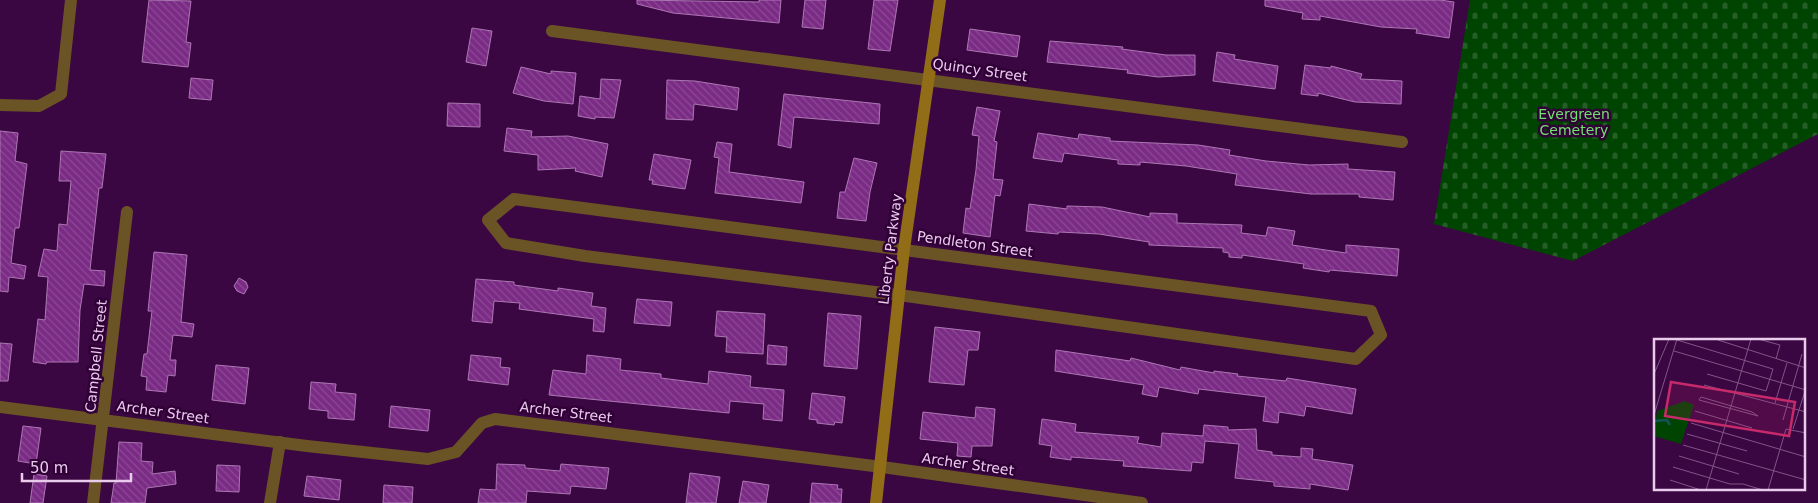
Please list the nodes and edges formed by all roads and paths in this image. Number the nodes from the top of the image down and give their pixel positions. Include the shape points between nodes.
1 (71, 0) edge
2 (940, 0) edge
3 (552, 31) dead end
4 (929, 79) junction
5 (0, 105) edge
6 (1402, 142) dead end
7 (127, 212) dead end
8 (904, 249) junction
9 (899, 294) junction
10 (0, 407) edge
11 (104, 420) junction
12 (280, 442) junction
13 (882, 467) junction
14 (93, 503) edge
15 (270, 503) edge
16 (876, 503) edge
17 (1142, 503) edge

1 - 5 street via 61,94 39,106
2 - 4 street, Liberty Parkway
3 - 4 street, Quincy Street
4 - 6 street, Quincy Street
4 - 8 street, Liberty Parkway
7 - 11 street, Campbell Street
8 - 9 street, Liberty Parkway
8 - 9 street, Pendleton Street via 514,199 488,220 506,243 585,256
8 - 9 street, Pendleton Street via 1371,311 1381,335 1356,359
9 - 13 street, Liberty Parkway
10 - 11 street, Archer Street
11 - 12 street, Archer Street
11 - 14 street, Campbell Street
12 - 13 street, Archer Street via 428,459 456,452 482,423 495,419
12 - 15 street
13 - 16 street, Liberty Parkway
13 - 17 street, Archer Street

